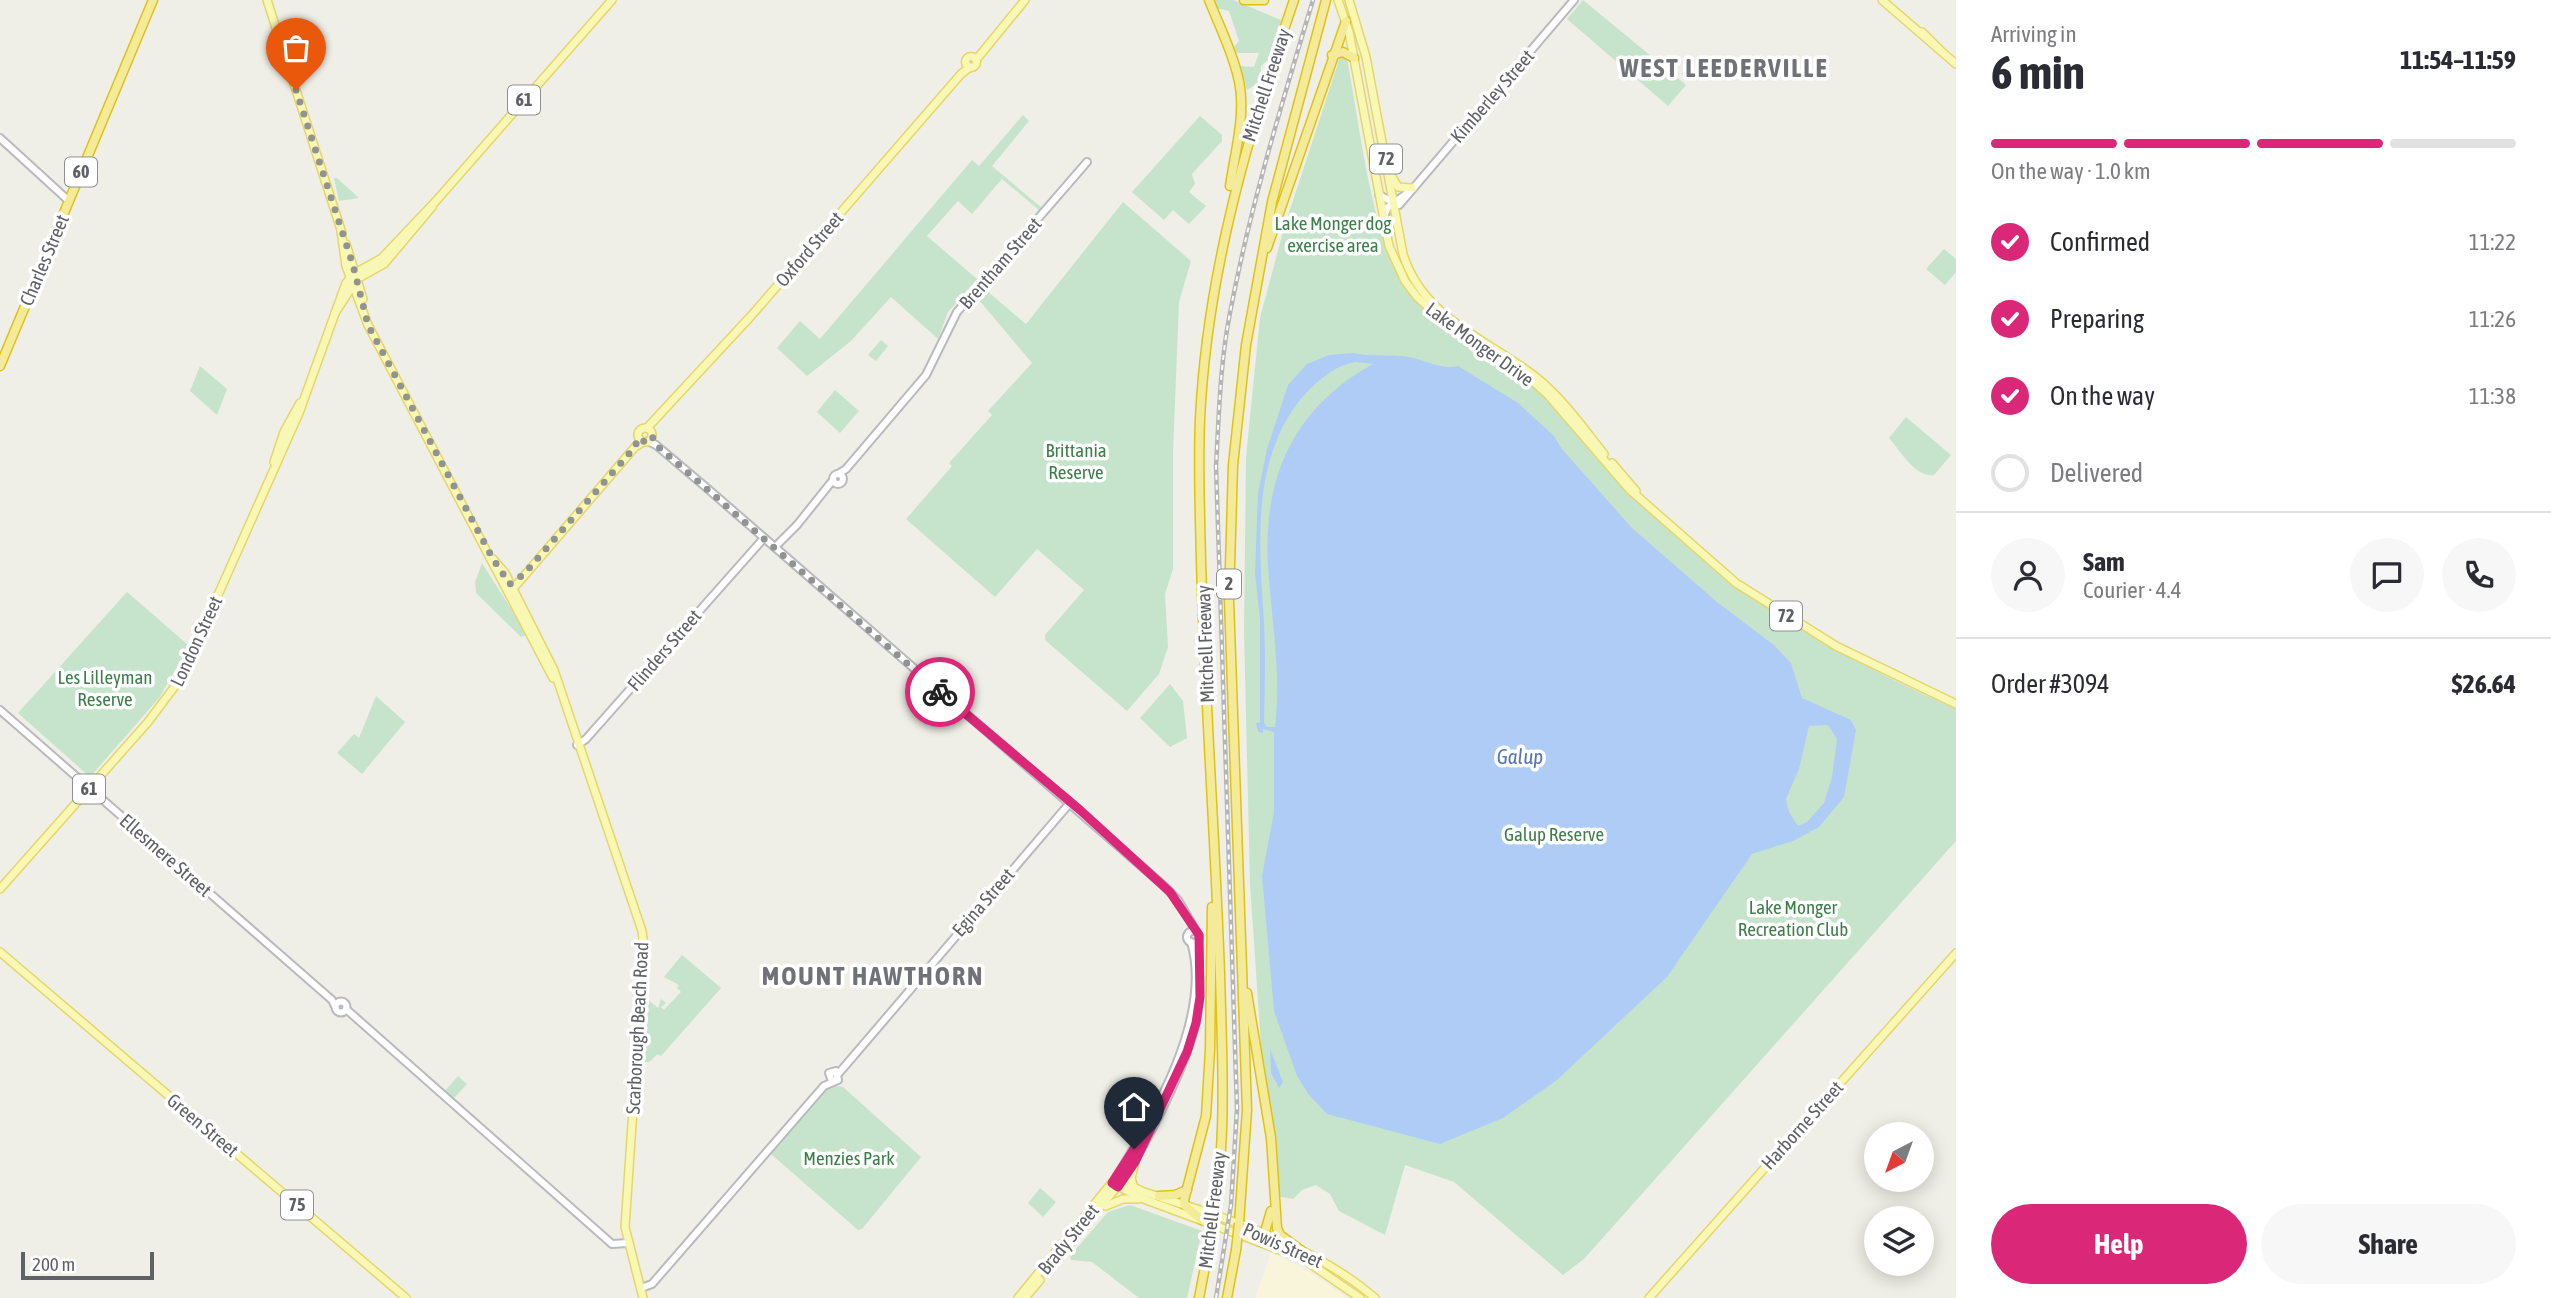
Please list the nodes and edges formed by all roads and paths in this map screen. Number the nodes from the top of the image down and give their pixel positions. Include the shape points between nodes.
1 (153, 0) edge
2 (267, 0) edge
3 (612, 0) edge
4 (1025, 0) edge
5 (1209, 0) edge
6 (1264, 0) edge
7 (1294, 0) edge
8 (1574, 0) edge
9 (1882, 0) edge
10 (1246, 1) edge
11 (1326, 2) edge
12 (1348, 3) edge
13 (1332, 55) junction
14 (1354, 58) junction
15 (1956, 64) edge
16 (0, 138) edge
17 (1386, 158) junction
18 (1087, 162) dead end
19 (1410, 190) junction
20 (1378, 193) junction
21 (69, 201) junction
22 (1394, 204) junction
23 (1384, 222) junction
24 (1224, 232) junction
25 (1260, 267) junction
26 (354, 278) junction
27 (361, 308) junction
28 (338, 310) junction
29 (367, 320) junction
30 (0, 366) edge
31 (648, 437) junction
32 (1638, 495) junction
33 (762, 537) junction
34 (776, 549) junction
35 (509, 588) junction
36 (1956, 704) edge
37 (0, 710) edge
38 (577, 745) junction
39 (90, 788) junction
40 (1069, 804) junction
41 (1213, 831) junction
42 (0, 889) edge
43 (1194, 941) junction
44 (0, 952) edge
45 (1956, 953) edge
46 (1956, 958) edge
47 (1242, 969) junction
48 (1135, 1162) junction
49 (1117, 1183) junction
50 (1187, 1190) junction
51 (1141, 1196) junction
52 (1158, 1196) junction
53 (1273, 1203) junction
54 (1185, 1206) junction
55 (1097, 1213) junction
56 (1202, 1220) junction
57 (1263, 1238) junction
58 (628, 1243) junction
59 (1303, 1252) junction
60 (641, 1288) junction
61 (406, 1298) edge
62 (643, 1298) edge
63 (1018, 1298) edge
64 (1025, 1298) edge
65 (1199, 1298) edge
66 (1227, 1298) edge
67 (1360, 1298) edge
68 (1375, 1298) edge
69 (1652, 1298) edge

1 - 21 highway, Charles Street / 60
2 - 26 main road, Scarborough Beach Road
3 - 26 main road, 61 via 383,264
4 - 31 main road, Oxford Street via 656,422
5 - 24 highway via 1238,76 1241,100
6 - 10 highway
7 - 24 highway, Mitchell Freeway / 2 via 1246,146
8 - 19 street, Kimberley Street
9 - 15 main road
11 - 25 highway, Mitchell Freeway / 2 via 1283,157
12 - 13 highway
12 - 14 main road, Lake Monger Drive / 72
12 - 17 main road, Lake Monger Drive / 72 via 1366,57
13 - 14 highway via 1343,51
13 - 25 highway
14 - 20 main road, Lake Monger Drive / 72
16 - 21 street
17 - 19 main road via 1397,186
17 - 22 main road, Lake Monger Drive / 72
18 - 34 street, Brentham Street via 957,312 926,375
19 - 22 street, Kimberley Street via 1399,205
20 - 22 street
20 - 23 main road, Lake Monger Drive / 72
21 - 30 highway, Charles Street / 60
22 - 23 street, Kimberley Street via 1386,211
22 - 32 main road, Lake Monger Drive / 72 via 1405,262 1425,297 1460,328 1539,380
23 - 32 main road, Lake Monger Drive / 72 via 1398,266 1417,297 1448,325 1528,377
24 - 41 highway, Mitchell Freeway / 2 via 1203,383 1199,459
25 - 47 highway, Mitchell Freeway / 2 via 1241,386 1230,536
26 - 27 main road, Scarborough Beach Road
26 - 28 main road, London Street / 61
26 - 29 main road, Scarborough Beach Road
27 - 28 main road via 350,302
27 - 29 main road, Scarborough Beach Road
28 - 39 main road, London Street / 61 via 288,440 181,678
29 - 35 main road, Scarborough Beach Road
31 - 33 street
31 - 35 main road
32 - 36 main road, Lake Monger Drive / 72 via 1686,541 1769,606 1869,663
33 - 34 street
33 - 38 street, Flinders Street
34 - 40 street
35 - 38 main road, Scarborough Beach Road via 557,685
37 - 39 street, Ellesmere Street
38 - 58 main road, Scarborough Beach Road via 644,941 625,1227
39 - 42 main road, London Street / 61
39 - 58 street, Ellesmere Street via 335,1003 344,1002 346,1012 612,1244
40 - 43 street via 1170,892 1189,921
40 - 60 street, Egina Street via 838,1070 838,1080 830,1079 652,1284
41 - 50 highway via 1206,1116
41 - 65 highway, Mitchell Freeway / 2, bridge via 1222,1119 1216,1202
43 - 48 street via 1201,978 1196,1023
43 - 49 street via 1196,977 1186,1036
44 - 61 main road, Green Street / 75
45 - 69 main road, Harborne Street
46 - 69 main road, Harborne Street
47 - 53 highway via 1271,1138
47 - 66 highway, Mitchell Freeway / 2, bridge via 1247,1110 1241,1210
48 - 49 street
48 - 51 main road via 1131,1174
49 - 51 main road, Powis Street
49 - 55 main road, Brady Street
49 - 63 main road, Brady Street
50 - 52 highway
50 - 54 highway
51 - 52 main road, Powis Street
51 - 55 main road via 1116,1200
51 - 56 main road, Powis Street
52 - 54 main road, Powis Street
53 - 57 highway
53 - 59 highway via 1280,1235
54 - 56 highway
54 - 57 main road, Powis Street
55 - 64 main road, Brady Street
56 - 57 main road, Powis Street
57 - 59 main road, Powis Street
57 - 67 main road, Powis Street
58 - 60 main road, Scarborough Beach Road
59 - 68 main road, Powis Street via 1332,1266
60 - 62 main road, Scarborough Beach Road

